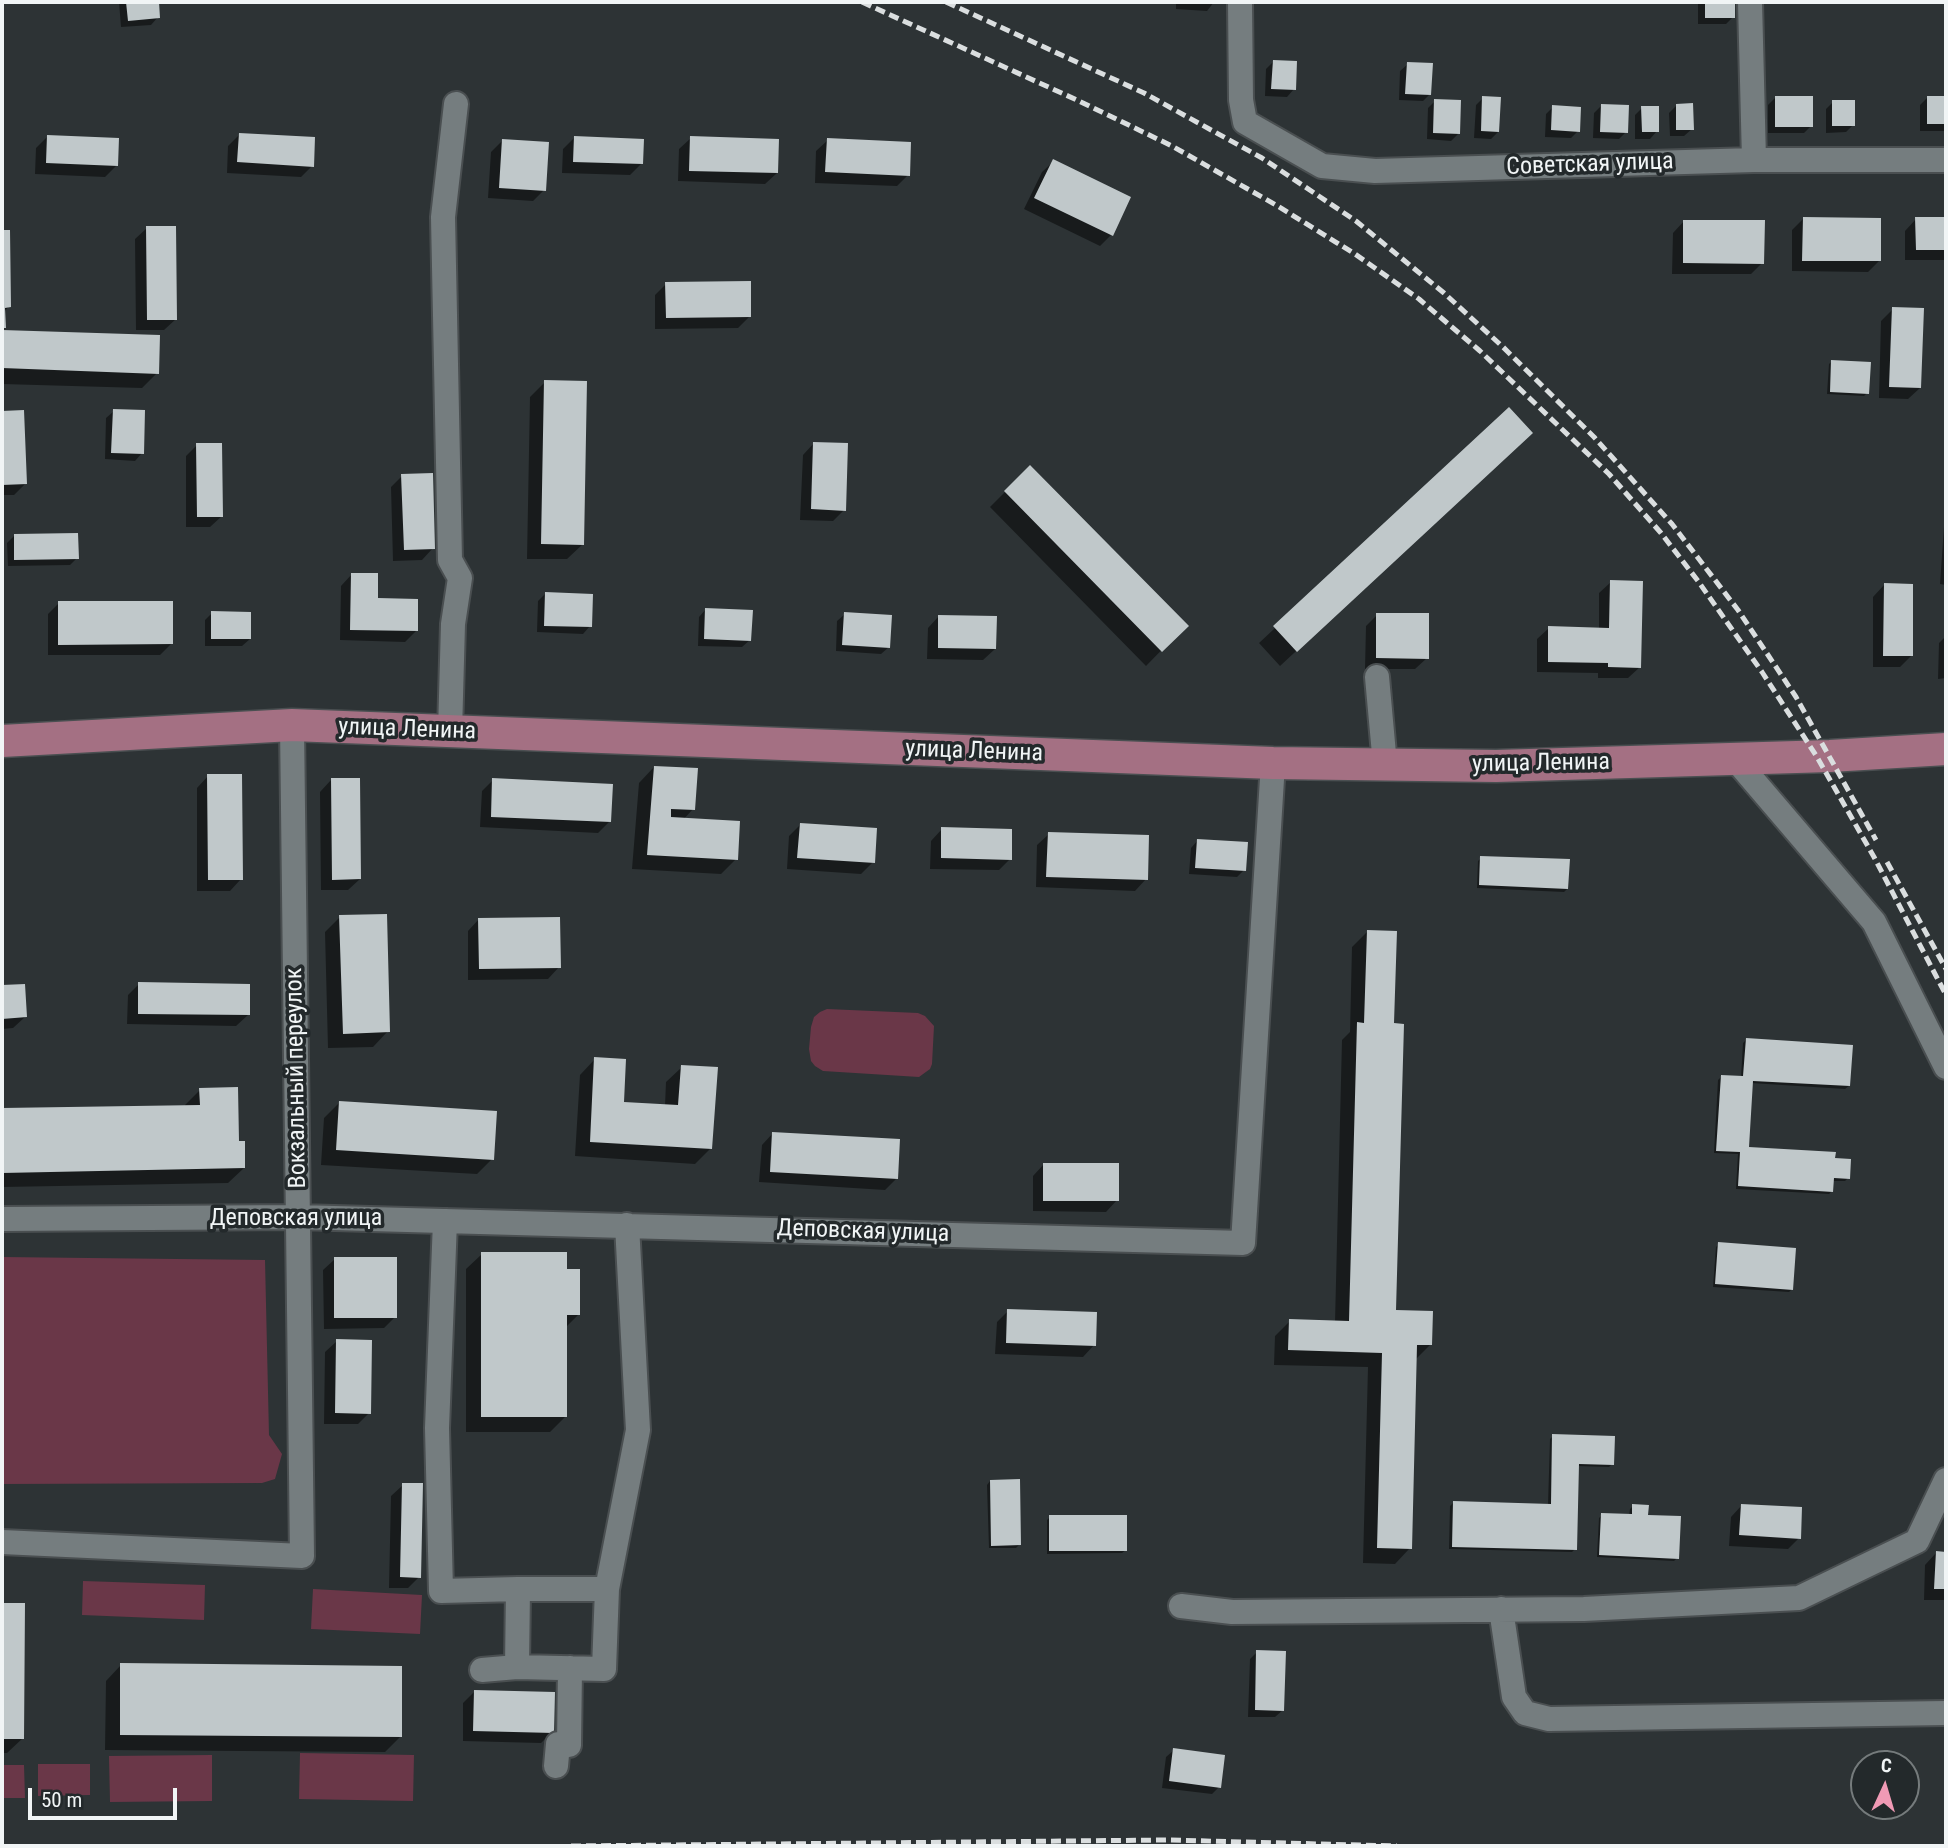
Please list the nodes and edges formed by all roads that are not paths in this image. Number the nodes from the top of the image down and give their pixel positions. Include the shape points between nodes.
1 (1240, 2) edge
2 (1750, 2) edge
3 (456, 104) dead end
4 (1754, 160) junction
5 (1946, 160) edge
6 (1377, 677) dead end
7 (292, 725) junction
8 (450, 732) junction
9 (2, 741) edge
10 (1946, 749) edge
11 (1735, 759) junction
12 (1273, 763) junction
13 (1385, 765) junction
14 (1946, 1067) edge
15 (299, 1217) junction
16 (2, 1219) edge
17 (445, 1221) junction
18 (626, 1225) junction
19 (1946, 1480) edge
20 (2, 1542) edge
21 (518, 1589) junction
22 (607, 1589) junction
23 (1181, 1606) dead end
24 (1501, 1609) junction
25 (517, 1667) junction
26 (570, 1668) junction
27 (482, 1670) dead end
28 (1946, 1713) edge
29 (556, 1766) dead end

1 - 4 street, Советская улица via 1245,122 1322,166 1376,171
2 - 4 street
3 - 8 street via 443,217 450,560 460,578 453,624
4 - 5 street, Советская улица
6 - 13 street
7 - 8 main road, улица Ленина
7 - 9 main road, улица Ленина
7 - 15 street, Вокзальный переулок
8 - 12 main road, улица Ленина
10 - 11 main road, улица Ленина
11 - 13 main road, улица Ленина
11 - 14 street via 1874,922
12 - 13 main road, улица Ленина
12 - 18 street, Деповская улица via 1243,1243
15 - 16 street, Деповская улица
15 - 17 street, Деповская улица
15 - 20 street, Вокзальный переулок via 302,1556
17 - 18 street, Деповская улица
17 - 21 street via 437,1428 441,1591
18 - 22 street via 638,1430
19 - 24 street via 1917,1541 1799,1598
21 - 22 street
21 - 25 street
22 - 26 street via 604,1669
23 - 24 street via 1232,1612
24 - 28 street via 1514,1697 1525,1713 1549,1719
25 - 26 street
25 - 27 street
26 - 29 street via 569,1745 558,1744

